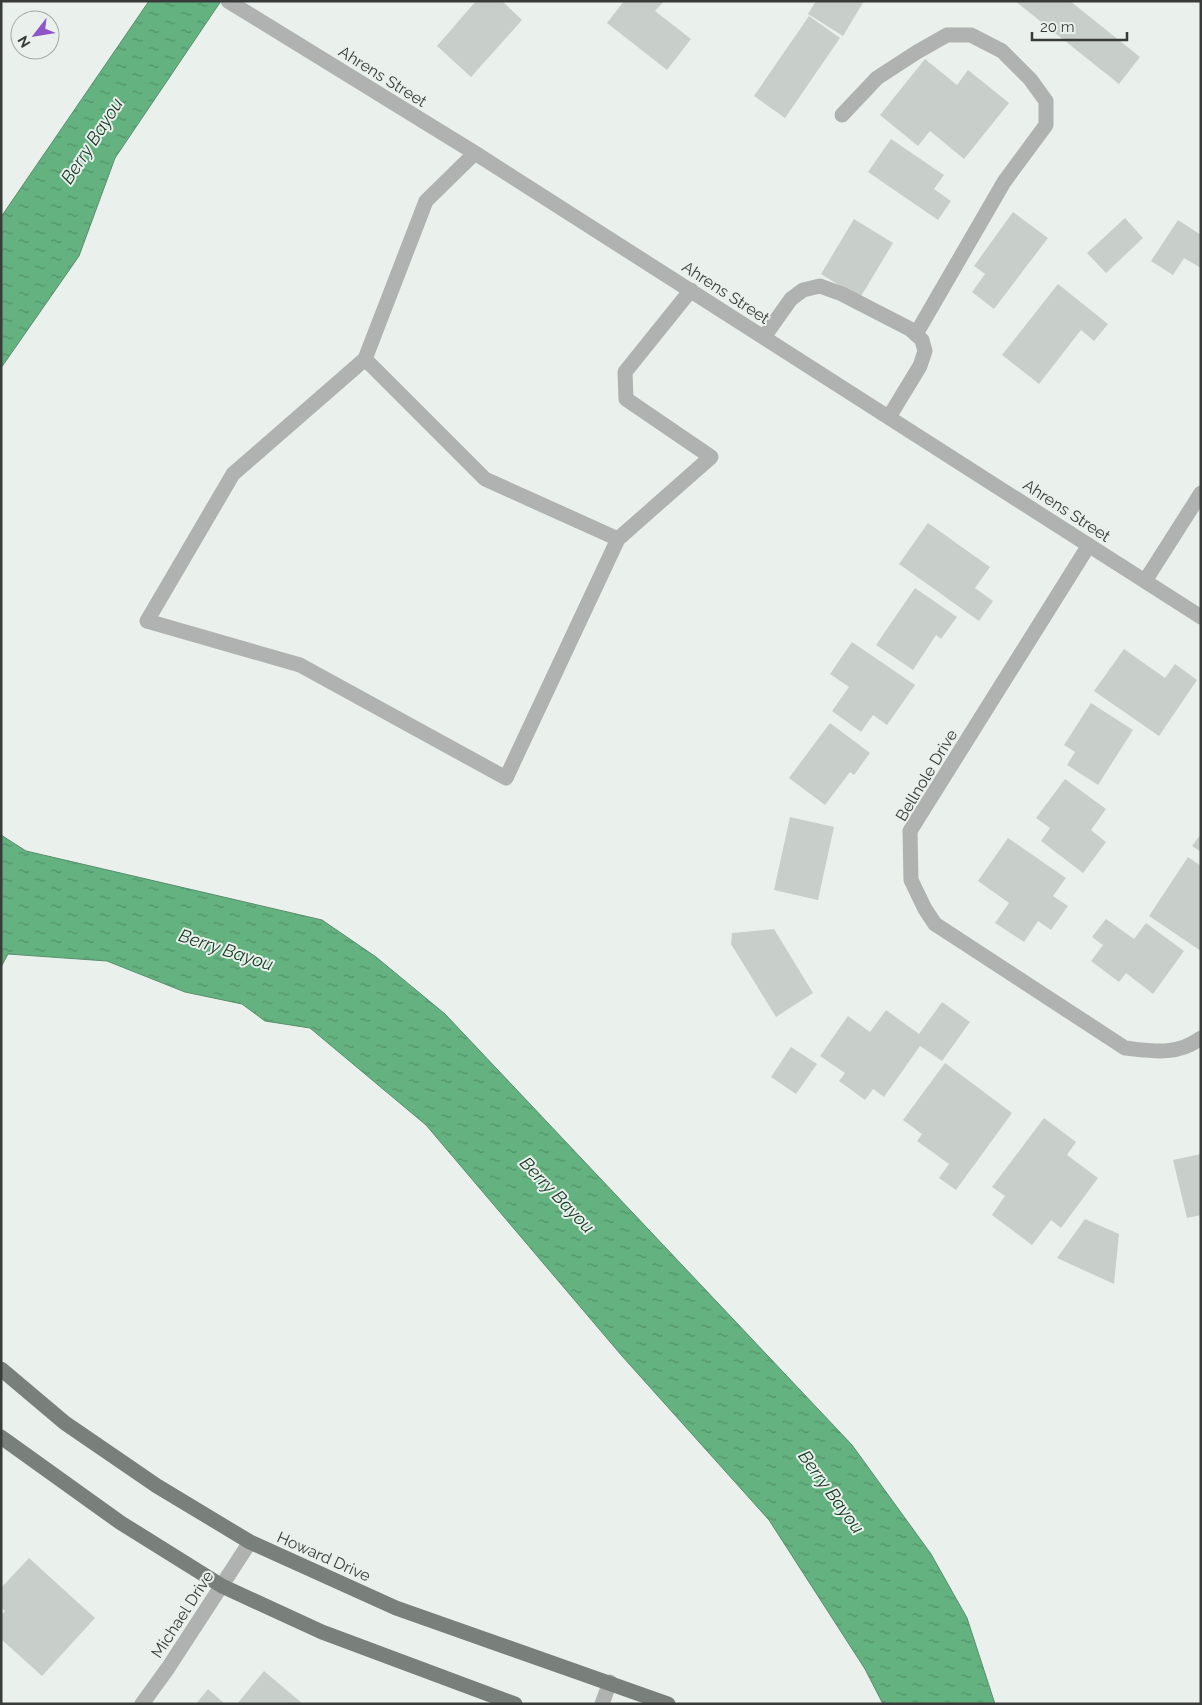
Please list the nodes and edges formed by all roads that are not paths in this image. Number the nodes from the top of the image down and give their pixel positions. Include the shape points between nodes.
1 (228, 1) edge
2 (842, 115) dead end
3 (475, 153) junction
4 (690, 290) junction
5 (916, 334) junction
6 (764, 337) junction
7 (365, 359) junction
8 (889, 417) junction
9 (1201, 493) edge
10 (618, 539) junction
11 (1089, 545) junction
12 (1144, 581) junction
13 (1201, 617) edge
14 (1201, 1038) edge
15 (1, 1369) edge
16 (1, 1438) edge
17 (250, 1542) junction
18 (222, 1586) junction
19 (610, 1682) junction
20 (142, 1704) edge
21 (515, 1704) edge
22 (602, 1704) edge
23 (668, 1704) edge

1 - 3 street, Ahrens Street
2 - 5 street via 877,78 947,35 971,35 1002,51 1030,79 1046,101 1046,125 1004,182
3 - 4 street, Ahrens Street
3 - 7 street via 426,202
4 - 6 street, Ahrens Street
4 - 10 street via 625,372 626,399 711,457
5 - 6 street via 842,294 820,286 803,290 791,299
5 - 8 street via 925,351 920,366
6 - 8 street, Ahrens Street
7 - 10 street via 485,480
7 - 10 street via 233,474 147,621 300,665 506,778
8 - 11 street, Ahrens Street
9 - 12 street
11 - 12 street, Ahrens Street
11 - 14 street, Bellnole Drive via 910,831 911,880 935,924 1125,1048 1162,1052 1193,1044
12 - 13 street, Ahrens Street
15 - 17 main road, Howard Drive via 65,1423 156,1486
16 - 18 main road via 121,1523
17 - 18 street, Michael Drive
17 - 19 main road, Howard Drive via 396,1608
18 - 20 street, Michael Drive
18 - 21 main road via 322,1632
19 - 22 street
19 - 23 main road, Howard Drive

